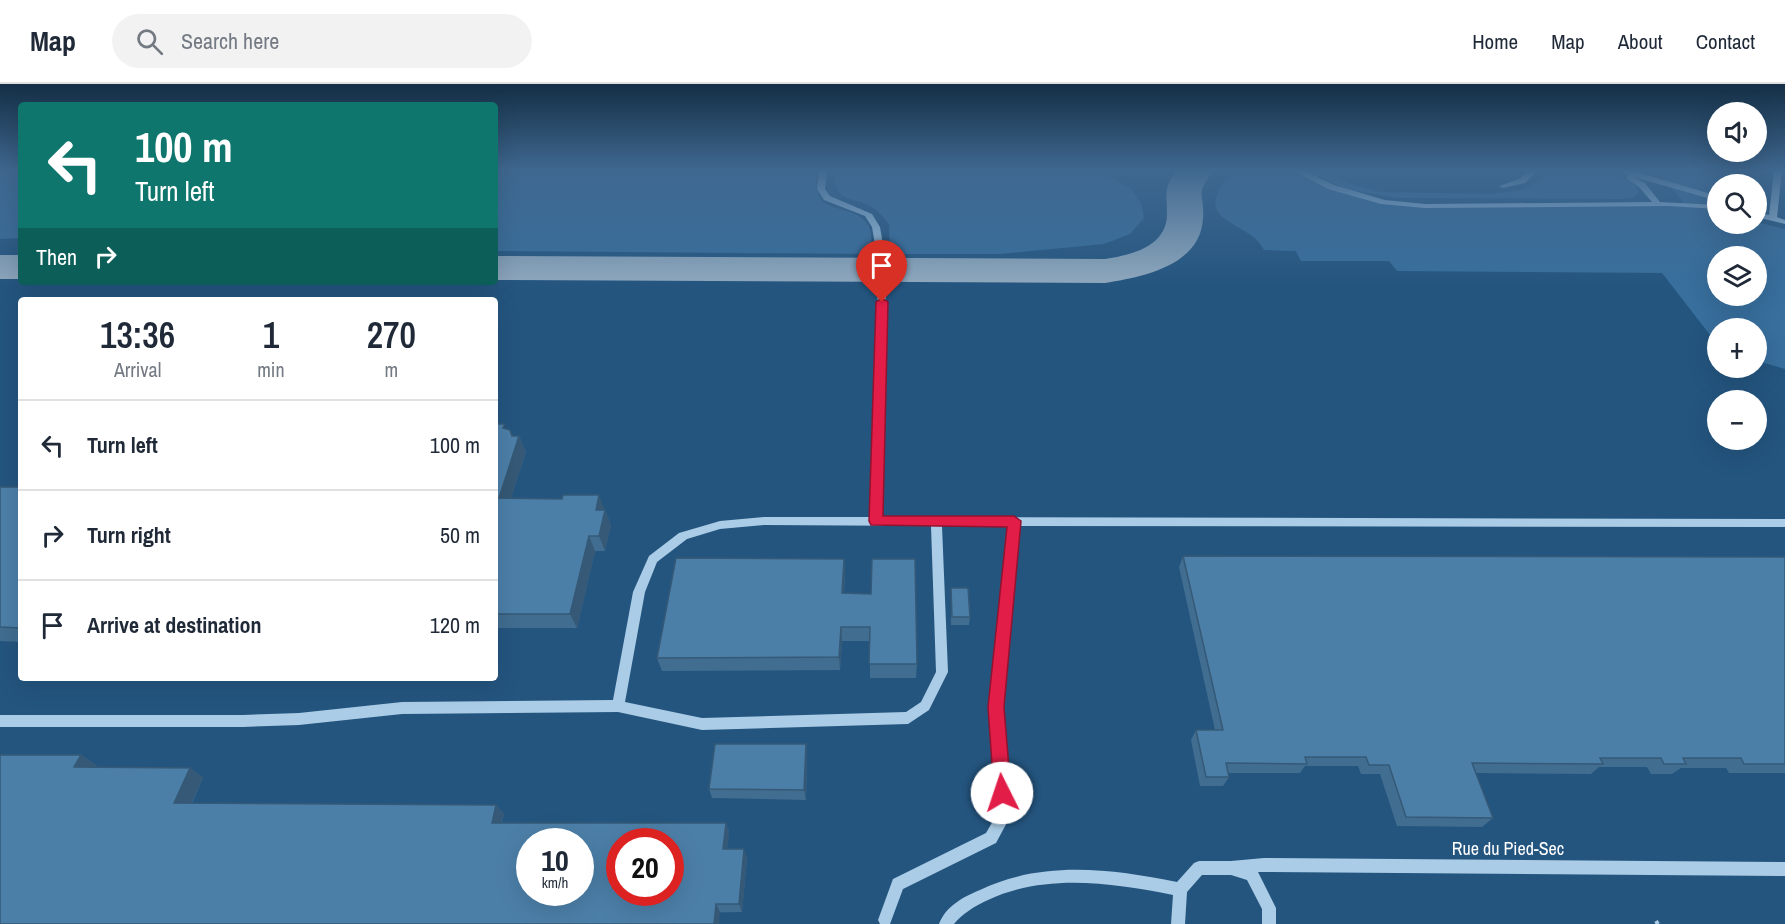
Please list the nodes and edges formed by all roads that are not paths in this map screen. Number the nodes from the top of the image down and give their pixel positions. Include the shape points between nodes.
1 (858, 210) edge
2 (1771, 210) edge
3 (1767, 216) edge
4 (1770, 217) junction
5 (1785, 222) edge
6 (876, 521) junction
7 (936, 521) junction
8 (1014, 521) junction
9 (1785, 523) edge
10 (618, 706) junction
11 (0, 721) edge
12 (1231, 868) junction
13 (1785, 869) edge
14 (1180, 889) junction
15 (885, 920) dead end
16 (1178, 922) edge
17 (946, 924) edge
18 (1269, 924) edge

1 - 6 street via 868,214 876,227 881,255
2 - 4 street
3 - 4 street
4 - 5 street
6 - 7 street
6 - 10 street via 764,521 720,525 683,536 653,559 639,592
7 - 8 street
7 - 10 street via 942,672 925,706 908,718 702,724
8 - 9 street
8 - 15 street via 996,707 1004,815 991,838 898,884
10 - 11 street via 402,708 243,721
12 - 13 street, Rue du Pied-Sec via 1264,865
12 - 14 street, Rue du Pied-Sec via 1199,868
12 - 18 street via 1252,875 1269,908
14 - 16 street
14 - 17 street via 1127,878 1039,877 993,889 953,912

